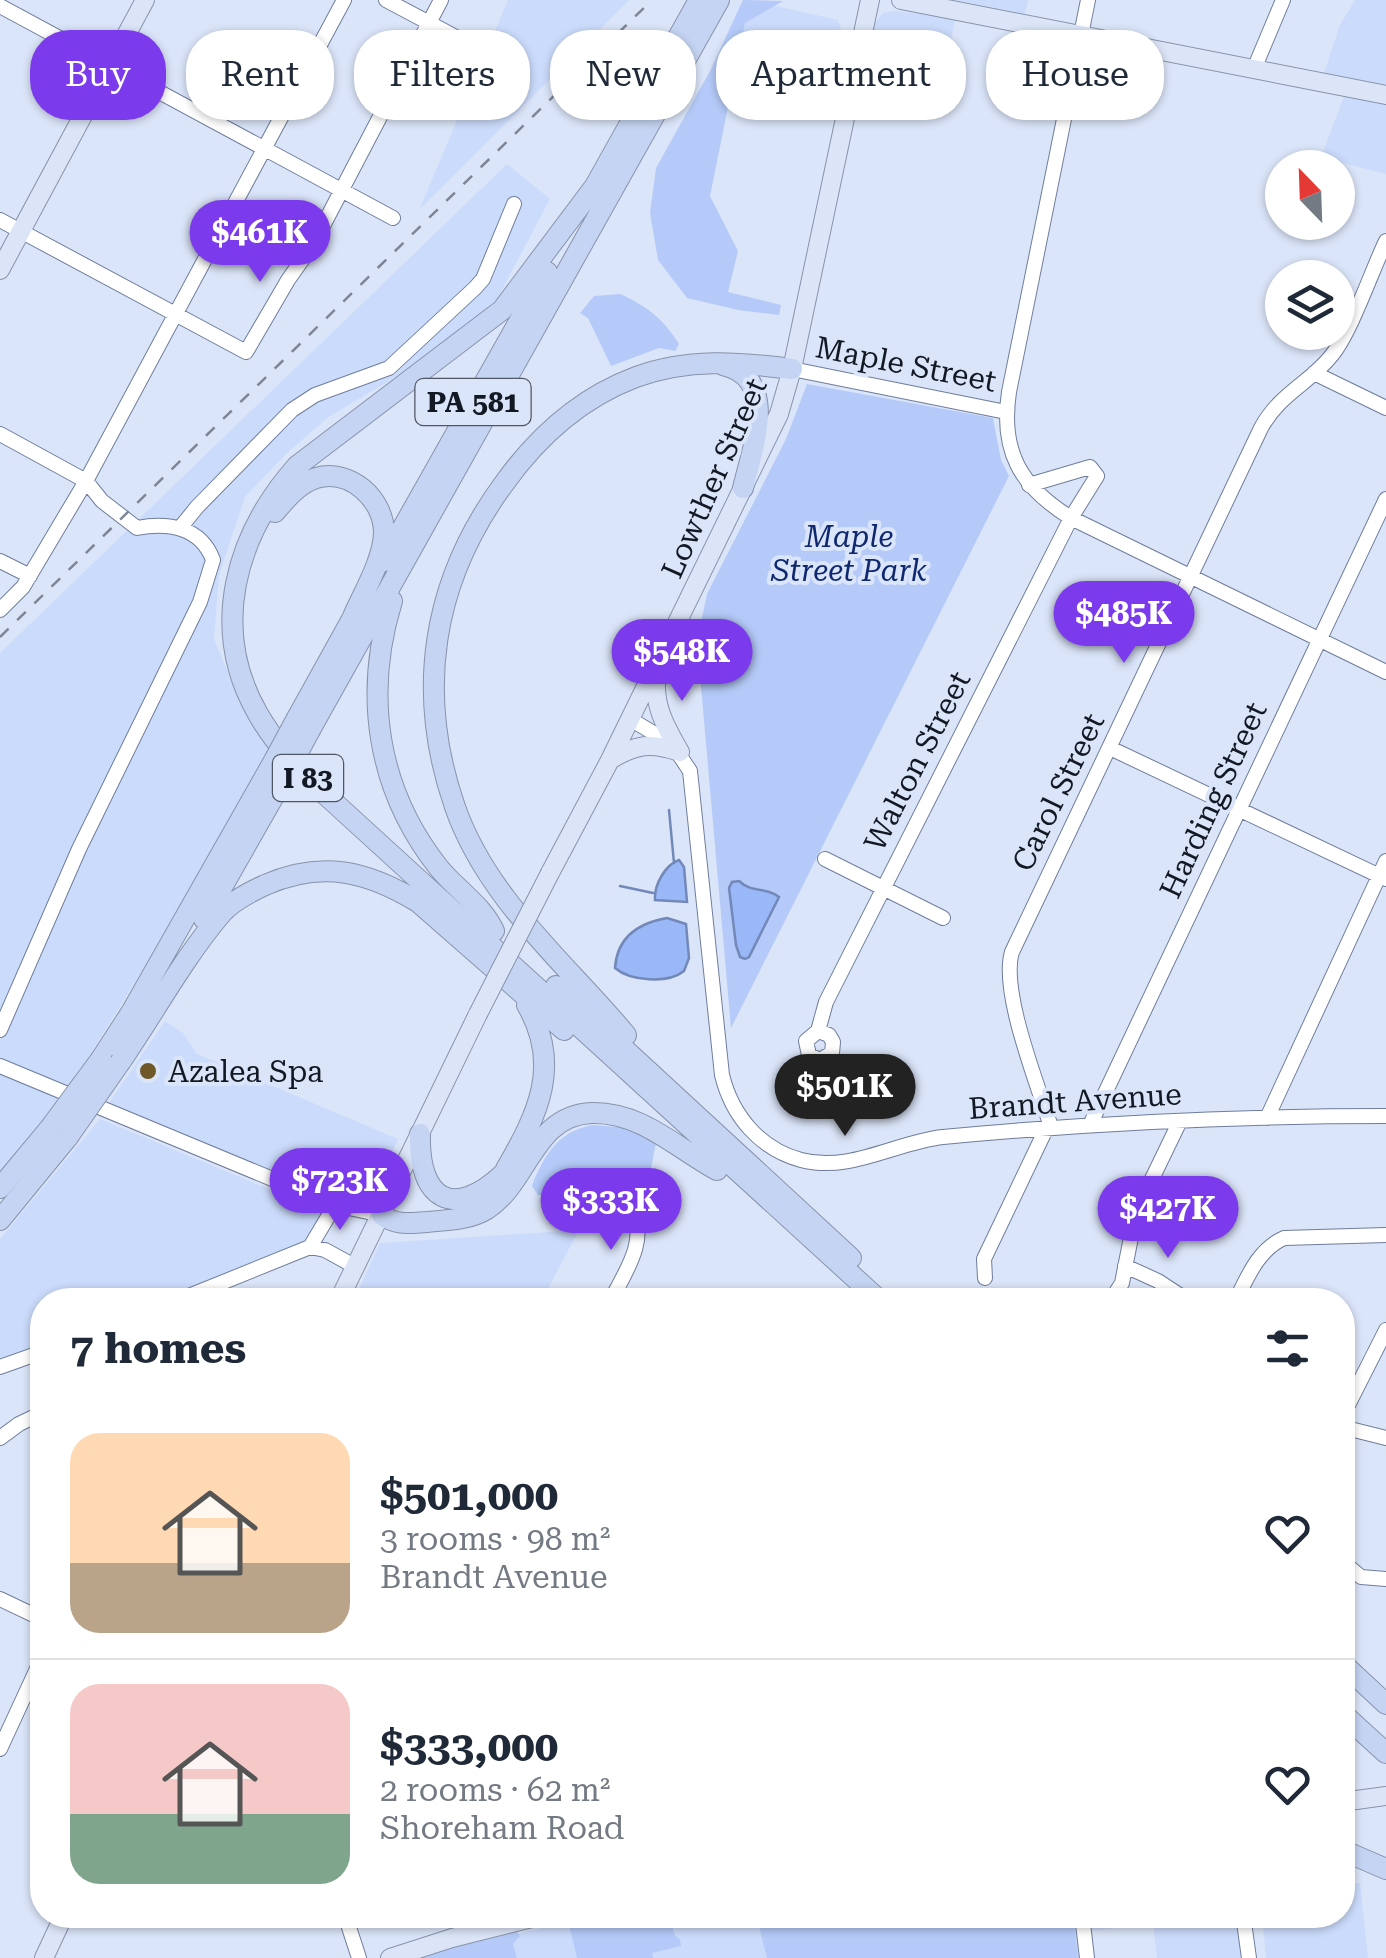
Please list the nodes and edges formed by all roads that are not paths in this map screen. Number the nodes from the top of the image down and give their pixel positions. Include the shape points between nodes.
1 (145, 0) edge
2 (344, 0) edge
3 (386, 0) edge
4 (441, 0) edge
5 (698, 0) edge
6 (719, 0) edge
7 (870, 0) edge
8 (901, 0) edge
9 (1088, 0) edge
10 (1283, 0) edge
11 (0, 6) edge
12 (429, 23) junction
13 (45, 30) edge
14 (129, 30) edge
15 (442, 30) edge
16 (1060, 30) edge
17 (1082, 30) edge
18 (1164, 51) edge
19 (1254, 69) junction
20 (166, 95) edge
21 (1386, 95) edge
22 (80, 120) edge
23 (1064, 120) edge
24 (265, 148) junction
25 (595, 186) junction
26 (340, 189) junction
27 (514, 204) dead end
28 (392, 218) dead end
29 (0, 220) edge
30 (20, 231) junction
31 (1386, 240) edge
32 (0, 270) edge
33 (175, 314) junction
34 (706, 362) junction
35 (792, 369) junction
36 (1314, 373) junction
37 (1386, 408) edge
38 (1006, 412) junction
39 (0, 434) edge
40 (86, 480) junction
41 (1028, 484) junction
42 (743, 488) junction
43 (1386, 499) edge
44 (1072, 518) junction
45 (425, 524) junction
46 (180, 528) junction
47 (0, 561) edge
48 (30, 576) junction
49 (1190, 578) junction
50 (0, 610) edge
51 (352, 619) junction
52 (1319, 640) junction
53 (658, 661) junction
54 (1386, 672) edge
55 (630, 719) junction
56 (304, 723) junction
57 (1110, 748) junction
58 (680, 752) junction
59 (610, 760) junction
60 (281, 766) junction
61 (1239, 808) junction
62 (825, 859) dead end
63 (1384, 872) edge
64 (884, 888) junction
65 (943, 918) dead end
66 (494, 931) junction
67 (503, 977) junction
68 (0, 1030) edge
69 (818, 1031) dead end
70 (118, 1056) junction
71 (0, 1066) edge
72 (668, 1087) junction
73 (1386, 1116) edge
74 (1267, 1118) junction
75 (1180, 1122) junction
76 (1090, 1125) junction
77 (1049, 1127) junction
78 (59, 1132) junction
79 (420, 1134) junction
80 (717, 1170) junction
81 (503, 1174) junction
82 (0, 1188) edge
83 (336, 1205) junction
84 (634, 1206) dead end
85 (382, 1215) junction
86 (0, 1220) edge
87 (1386, 1235) edge
88 (310, 1248) junction
89 (1125, 1266) junction
90 (356, 1267) junction
91 (986, 1278) dead end
92 (210, 1288) edge
93 (345, 1288) edge
94 (616, 1288) edge
95 (852, 1288) edge
96 (866, 1288) edge
97 (883, 1288) edge
98 (1119, 1288) edge
99 (1169, 1288) edge
100 (1242, 1288) edge
101 (1386, 1330) edge
102 (30, 1356) edge
103 (0, 1367) edge
104 (1355, 1391) edge
105 (30, 1419) edge
106 (1355, 1430) edge
107 (0, 1438) edge
108 (1386, 1438) edge
109 (1355, 1572) edge
110 (1386, 1578) edge
111 (0, 1599) edge
112 (30, 1613) edge
113 (1355, 1675) edge
114 (30, 1684) edge
115 (1386, 1704) edge
116 (1355, 1727) edge
117 (1355, 1738) edge
118 (0, 1748) edge
119 (1377, 1751) edge
120 (1386, 1771) edge
121 (1386, 1796) edge
122 (1355, 1801) edge
123 (1355, 1856) edge
124 (1386, 1869) edge
125 (58, 1928) edge
126 (349, 1928) edge
127 (492, 1928) edge
128 (1084, 1928) edge
129 (1244, 1928) edge
130 (44, 1958) edge
131 (358, 1958) edge
132 (390, 1958) edge
133 (1088, 1958) edge
134 (1249, 1958) edge

1 - 14 main road
2 - 24 street
3 - 12 street
4 - 12 street
5 - 25 highway, I 83
6 - 45 highway, I 83
7 - 35 main road, Lowther Street
8 - 16 main road
9 - 17 street
10 - 19 street
11 - 13 street
12 - 15 street
12 - 26 street
18 - 19 main road
19 - 21 main road
20 - 24 street
22 - 30 main road
23 - 38 street
24 - 26 street
24 - 33 street
25 - 51 highway, PA 581
25 - 96 highway, I 83 via 502,310 313,454 276,491 249,535 234,592 240,674 271,735 316,786
26 - 28 street
26 - 33 street via 246,352
27 - 46 street via 476,288 389,368 305,400
29 - 30 street
30 - 32 main road
30 - 33 street
31 - 36 street, Carol Street via 1339,346
33 - 40 street
34 - 35 highway
34 - 42 highway via 734,368 754,388 759,418
34 - 72 highway via 604,391 528,450 479,518 449,582 435,658 440,754 478,856 510,905
35 - 38 street, Maple Street
35 - 42 main road, Lowther Street via 774,426
36 - 37 street
36 - 49 street, Carol Street via 1271,410
38 - 41 street, Maple Street via 1012,452
39 - 40 street
40 - 46 street via 137,528
40 - 48 street
41 - 44 street
41 - 44 street, Walton Street via 1094,470 1096,483
42 - 53 main road, Lowther Street
43 - 52 street, Harding Street
44 - 49 street
44 - 64 street, Walton Street
45 - 56 highway, PA 581
45 - 66 highway, I 83 via 394,594 380,649 376,703 382,754 424,848
46 - 68 street via 202,542 213,560 200,602
47 - 48 street
48 - 50 street
49 - 52 street
49 - 57 street, Carol Street
51 - 56 highway, PA 581
51 - 66 highway via 384,529 362,488 336,476 320,477 284,500 251,562 243,614 257,689 313,769
52 - 54 street
52 - 61 street, Harding Street
53 - 55 main road, Lowther Street
53 - 58 main road via 659,710
55 - 58 street
55 - 59 main road, Lowther Street
56 - 60 highway, PA 581, bridge
57 - 61 street
57 - 77 street, Carol Street via 1008,965
58 - 59 main road via 649,743
58 - 77 street, Brandt Avenue via 694,781 722,1075 754,1134 785,1154 823,1163 931,1138
59 - 79 main road, Lowther Street, bridge
60 - 70 highway, PA 581
60 - 70 highway, PA 581 via 132,1011
61 - 63 street
61 - 76 street, Harding Street
62 - 64 street
63 - 74 street
64 - 65 street
64 - 69 street, Walton Street
66 - 72 highway, I 83
67 - 70 highway via 397,889 361,875 302,872 250,892 222,912
67 - 80 highway
67 - 81 highway via 534,1018 546,1062 538,1102
70 - 78 highway, PA 581, bridge
71 - 83 street
72 - 97 highway, I 83
73 - 74 street, Brandt Avenue
74 - 75 street, Brandt Avenue
75 - 76 street, Brandt Avenue
75 - 89 street via 1136,1212
76 - 77 street, Brandt Avenue
77 - 91 street via 984,1259
78 - 82 highway, PA 581
78 - 86 highway, PA 581
79 - 81 highway via 424,1178 442,1195 473,1198
79 - 85 main road, Lowther Street
80 - 85 highway via 644,1124 582,1114 549,1130 498,1200 472,1216 399,1224
80 - 95 highway
81 - 85 highway via 490,1194 466,1209
83 - 85 street
83 - 88 street
84 - 94 street via 637,1249
85 - 90 main road, Lowther Street
87 - 100 street via 1284,1238 1258,1258
88 - 90 street
88 - 92 street
89 - 98 street
89 - 99 street
90 - 93 main road, Lowther Street
101 - 104 street
102 - 103 street
105 - 107 street
106 - 108 street
109 - 110 street
111 - 112 street
113 - 115 highway
114 - 118 street
116 - 119 highway
117 - 119 highway
119 - 120 highway
121 - 122 main road
123 - 124 highway
125 - 130 main road
126 - 131 street
127 - 132 main road
128 - 133 street
129 - 134 street

